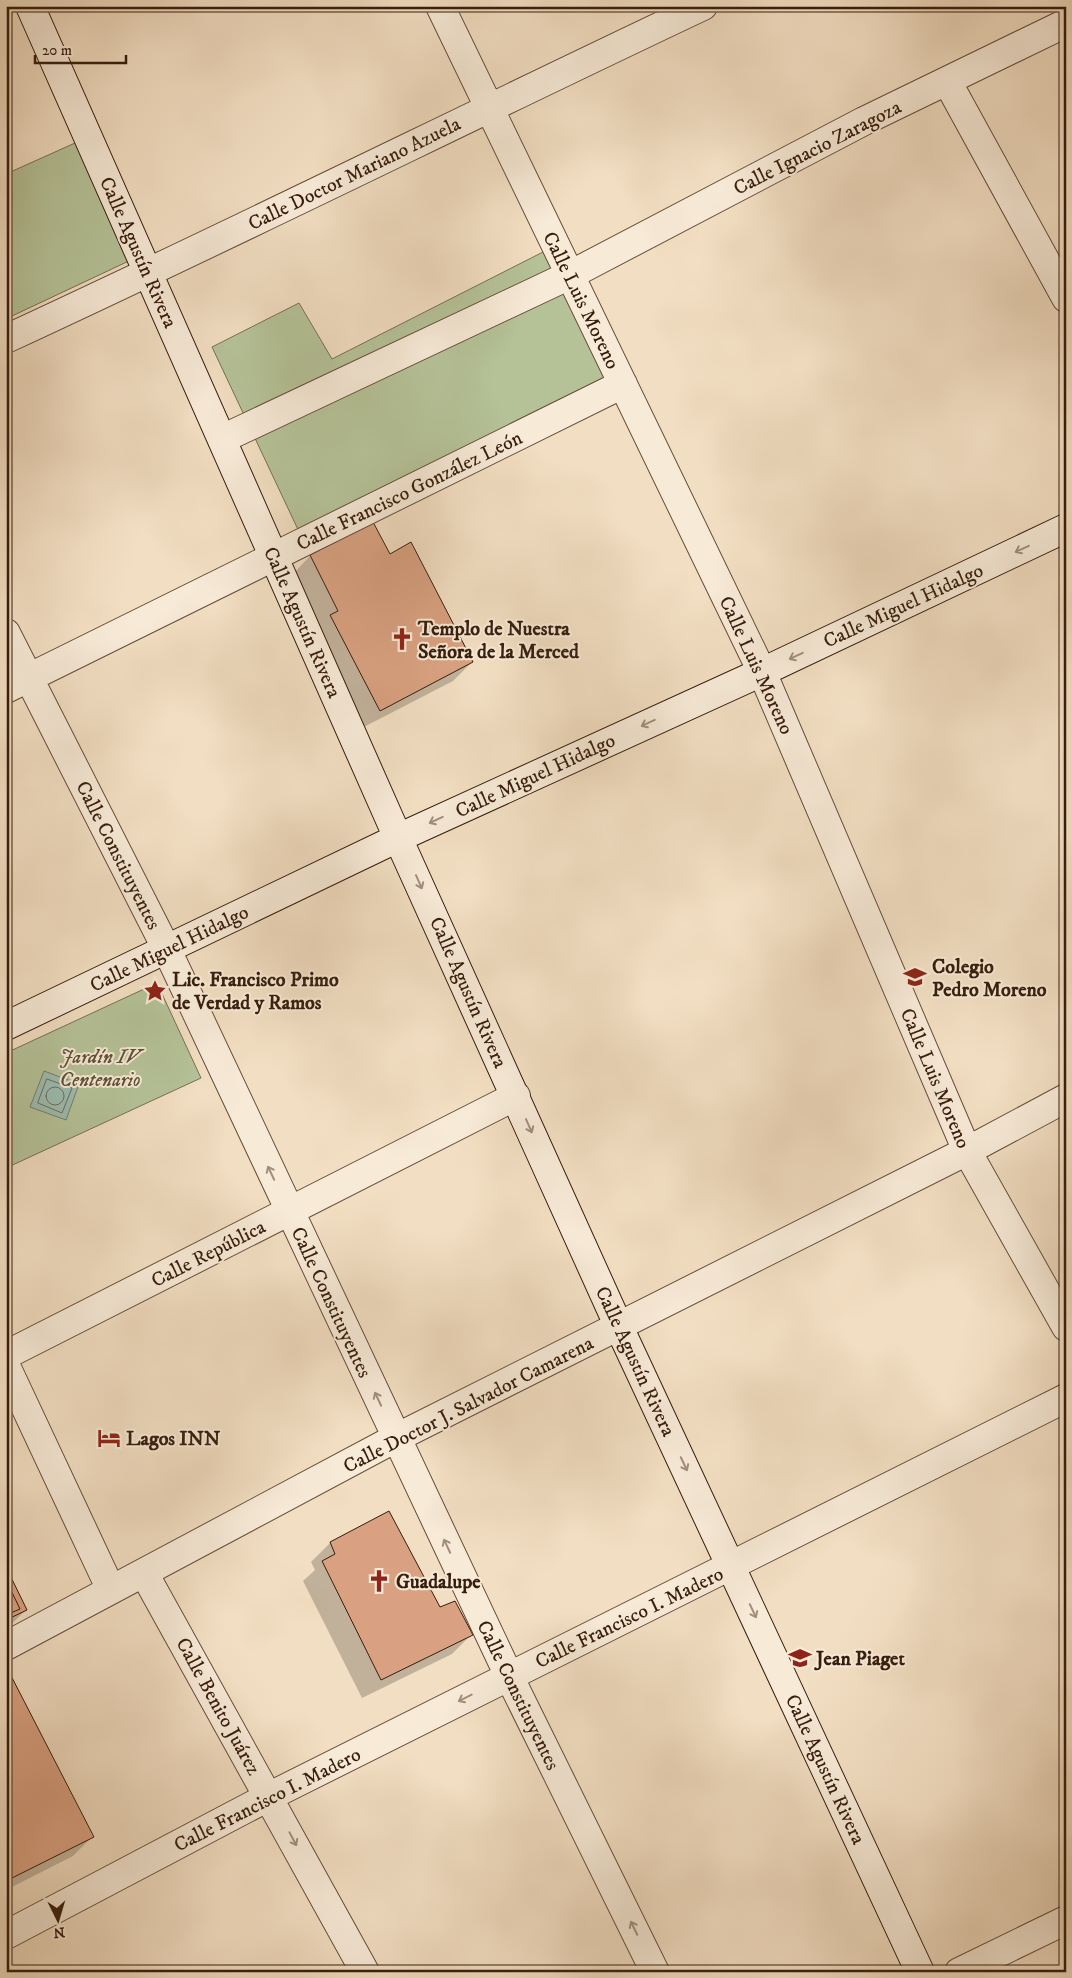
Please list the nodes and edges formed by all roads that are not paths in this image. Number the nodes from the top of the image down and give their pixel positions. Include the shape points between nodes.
1 (30, 6) edge
2 (440, 6) edge
3 (703, 6) edge
4 (1066, 23) edge
5 (947, 81) junction
6 (488, 107) junction
7 (148, 274) junction
8 (570, 276) junction
9 (1066, 298) edge
10 (6, 339) edge
11 (623, 384) junction
12 (222, 439) junction
13 (1066, 528) edge
14 (274, 557) junction
15 (6, 633) edge
16 (762, 672) junction
17 (18, 684) edge
18 (398, 838) junction
19 (167, 950) junction
20 (6, 1026) edge
21 (516, 1096) junction
22 (1066, 1098) edge
23 (967, 1151) junction
24 (289, 1212) junction
25 (619, 1327) junction
26 (1066, 1327) edge
27 (6, 1355) edge
28 (6, 1366) edge
29 (1066, 1398) edge
30 (396, 1438) junction
31 (732, 1566) junction
32 (144, 1573) junction
33 (111, 1590) junction
34 (6, 1646) edge
35 (509, 1676) junction
36 (270, 1796) junction
37 (1066, 1920) edge
38 (6, 1935) edge
39 (365, 1972) edge
40 (655, 1972) edge
41 (920, 1972) edge
42 (959, 1972) edge

1 - 7 street, Calle Agustín Rivera
2 - 6 street, Calle Luis Moreno
3 - 6 street, Calle Doctor Mariano Azuela
4 - 5 street, Calle Ignacio Zaragoza
5 - 8 street, Calle Ignacio Zaragoza via 864,121
5 - 9 street
6 - 7 street, Calle Doctor Mariano Azuela
6 - 8 street, Calle Luis Moreno
7 - 10 street, Calle Doctor Mariano Azuela
7 - 12 street, Calle Agustín Rivera
8 - 11 street, Calle Luis Moreno
8 - 12 street, Calle Ignacio Zaragoza
11 - 14 street, Calle Francisco González León
11 - 16 street, Calle Luis Moreno
12 - 14 street, Calle Agustín Rivera
13 -> 16 street, Calle Miguel Hidalgo
14 - 17 street, Calle Francisco González León
14 - 18 street, Calle Agustín Rivera
15 - 17 street, Calle Constituyentes
16 -> 18 street, Calle Miguel Hidalgo
16 - 23 street, Calle Luis Moreno
17 - 19 street, Calle Constituyentes
18 - 19 street, Calle Miguel Hidalgo
18 -> 21 street, Calle Agustín Rivera
19 - 20 street, Calle Miguel Hidalgo
24 -> 19 street, Calle Constituyentes
21 - 24 street, Calle República
21 -> 25 street, Calle Agustín Rivera
22 - 23 street, Calle Doctor J. Salvador Camarena
23 - 25 street, Calle Doctor J. Salvador Camarena
23 - 26 street, Calle Luis Moreno
24 - 27 street, Calle República
30 -> 24 street, Calle Constituyentes
25 - 30 street, Calle Doctor J. Salvador Camarena
25 -> 31 street, Calle Agustín Rivera
28 - 33 street
29 - 31 street, Calle Francisco I. Madero
30 - 32 street, Calle Doctor J. Salvador Camarena
35 -> 30 street, Calle Constituyentes
31 - 35 street, Calle Francisco I. Madero
31 -> 41 street, Calle Agustín Rivera
32 - 33 street, Calle Doctor J. Salvador Camarena
32 - 36 street, Calle Benito Juárez
33 - 34 street, Calle Doctor J. Salvador Camarena
35 -> 36 street, Calle Francisco I. Madero
40 -> 35 street, Calle Constituyentes
36 - 38 street, Calle Francisco I. Madero
36 -> 39 street, Calle Benito Juárez
37 - 42 street

